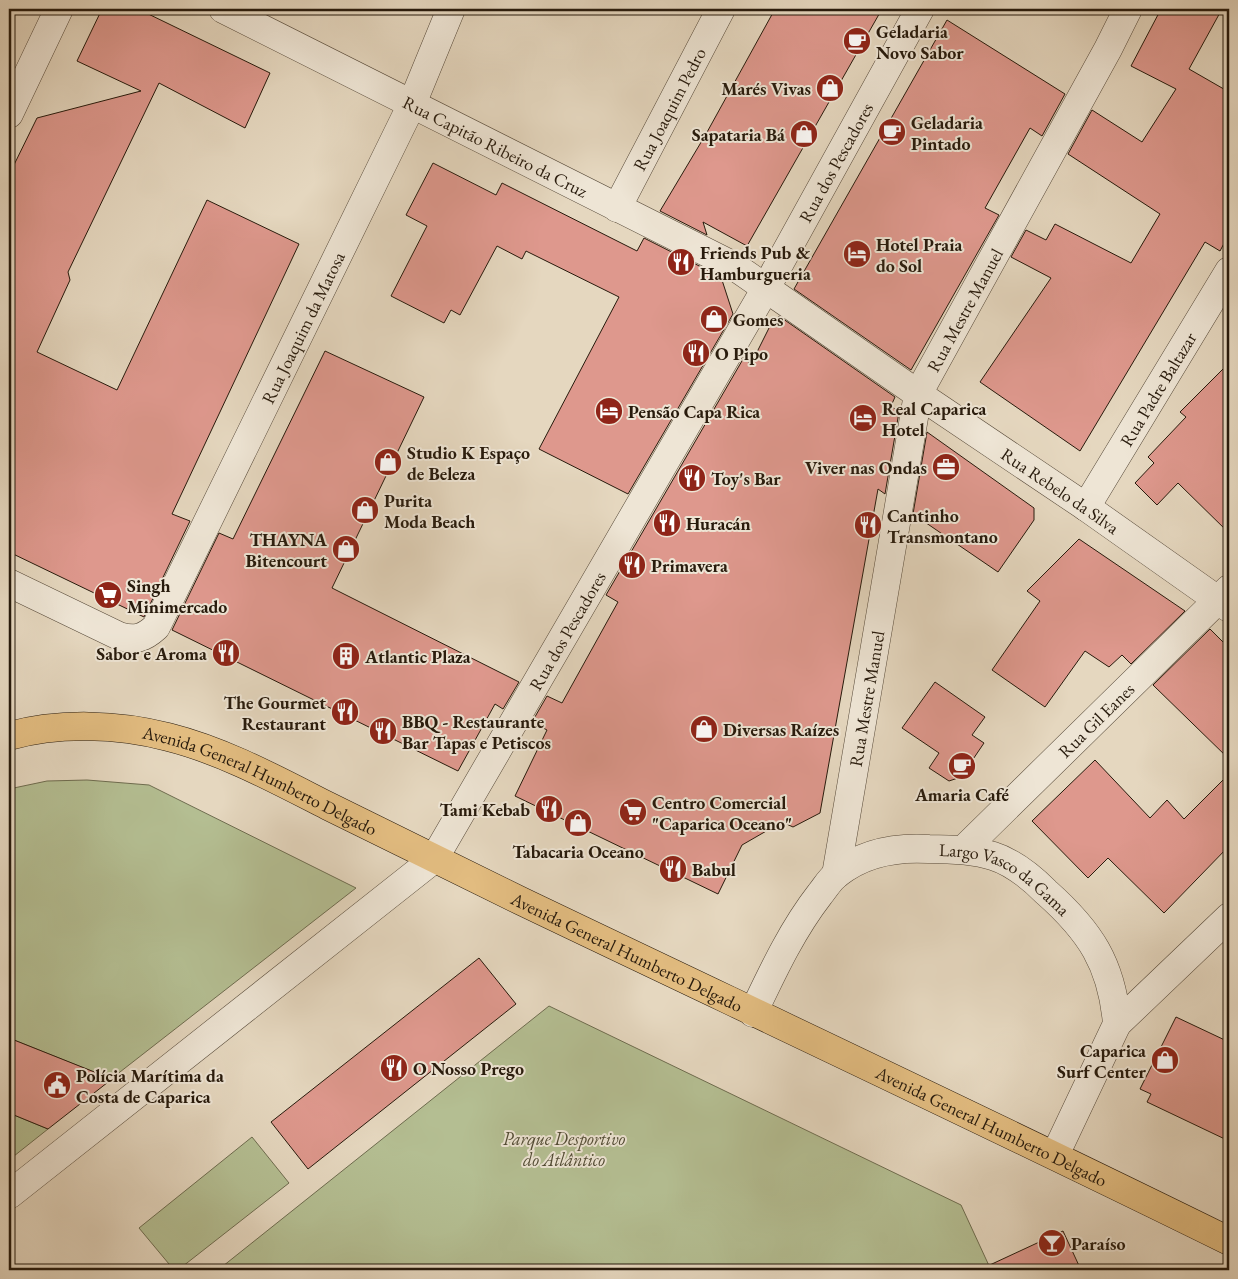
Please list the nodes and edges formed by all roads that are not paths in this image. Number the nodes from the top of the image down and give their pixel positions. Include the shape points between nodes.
1 (59, 9) edge
2 (223, 9) edge
3 (452, 9) edge
4 (721, 9) edge
5 (920, 9) edge
6 (1128, 9) edge
7 (412, 104) junction
8 (9, 114) edge
9 (617, 208) junction
10 (1229, 271) edge
11 (766, 288) junction
12 (918, 394) junction
13 (1086, 507) junction
14 (9, 583) edge
15 (1225, 599) edge
16 (9, 736) edge
17 (963, 850) junction
18 (434, 858) junction
19 (836, 875) junction
20 (1229, 917) edge
21 (1105, 967) junction
22 (1164, 980) junction
23 (753, 1013) junction
24 (1117, 1024) junction
25 (1055, 1155) junction
26 (9, 1195) edge
27 (1229, 1241) edge

1 - 8 street
2 - 7 street, Rua Capitão Ribeiro da Cruz
3 - 7 street, Rua Joaquim da Matosa
4 - 9 street, Rua Joaquim Pedro
5 - 11 street, Rua dos Pescadores
6 - 12 street, Rua Mestre Manuel
7 - 9 street, Rua Capitão Ribeiro da Cruz
7 - 14 street, Rua Joaquim da Matosa via 156,627 141,638 119,636
9 - 11 street, Rua Capitão Ribeiro da Cruz via 734,266
10 - 13 street, Rua Padre Baltazar
11 - 12 street, Rua Rebelo da Silva
11 - 18 street, Rua dos Pescadores
12 - 13 street, Rua Rebelo da Silva
12 - 19 street, Rua Mestre Manuel
13 - 15 street, Rua Rebelo da Silva
15 - 17 street, Rua Gil Eanes
16 - 18 main road, Avenida General Humberto Delgado via 59,728 99,727 133,729 171,738 248,766
17 - 19 street, Largo Vasco da Gama via 909,848 883,851 858,860
17 - 21 street, Largo Vasco da Gama via 995,857 1028,875 1071,914
18 - 23 main road, Avenida General Humberto Delgado
18 - 26 street
19 - 23 street, Largo Vasco da Gama via 787,944
20 - 22 street
21 - 22 street via 1122,979 1141,984
21 - 24 street, Largo Vasco da Gama via 1115,1002
22 - 24 street
23 - 25 main road, Avenida General Humberto Delgado
24 - 25 street
25 - 27 main road, Avenida General Humberto Delgado

